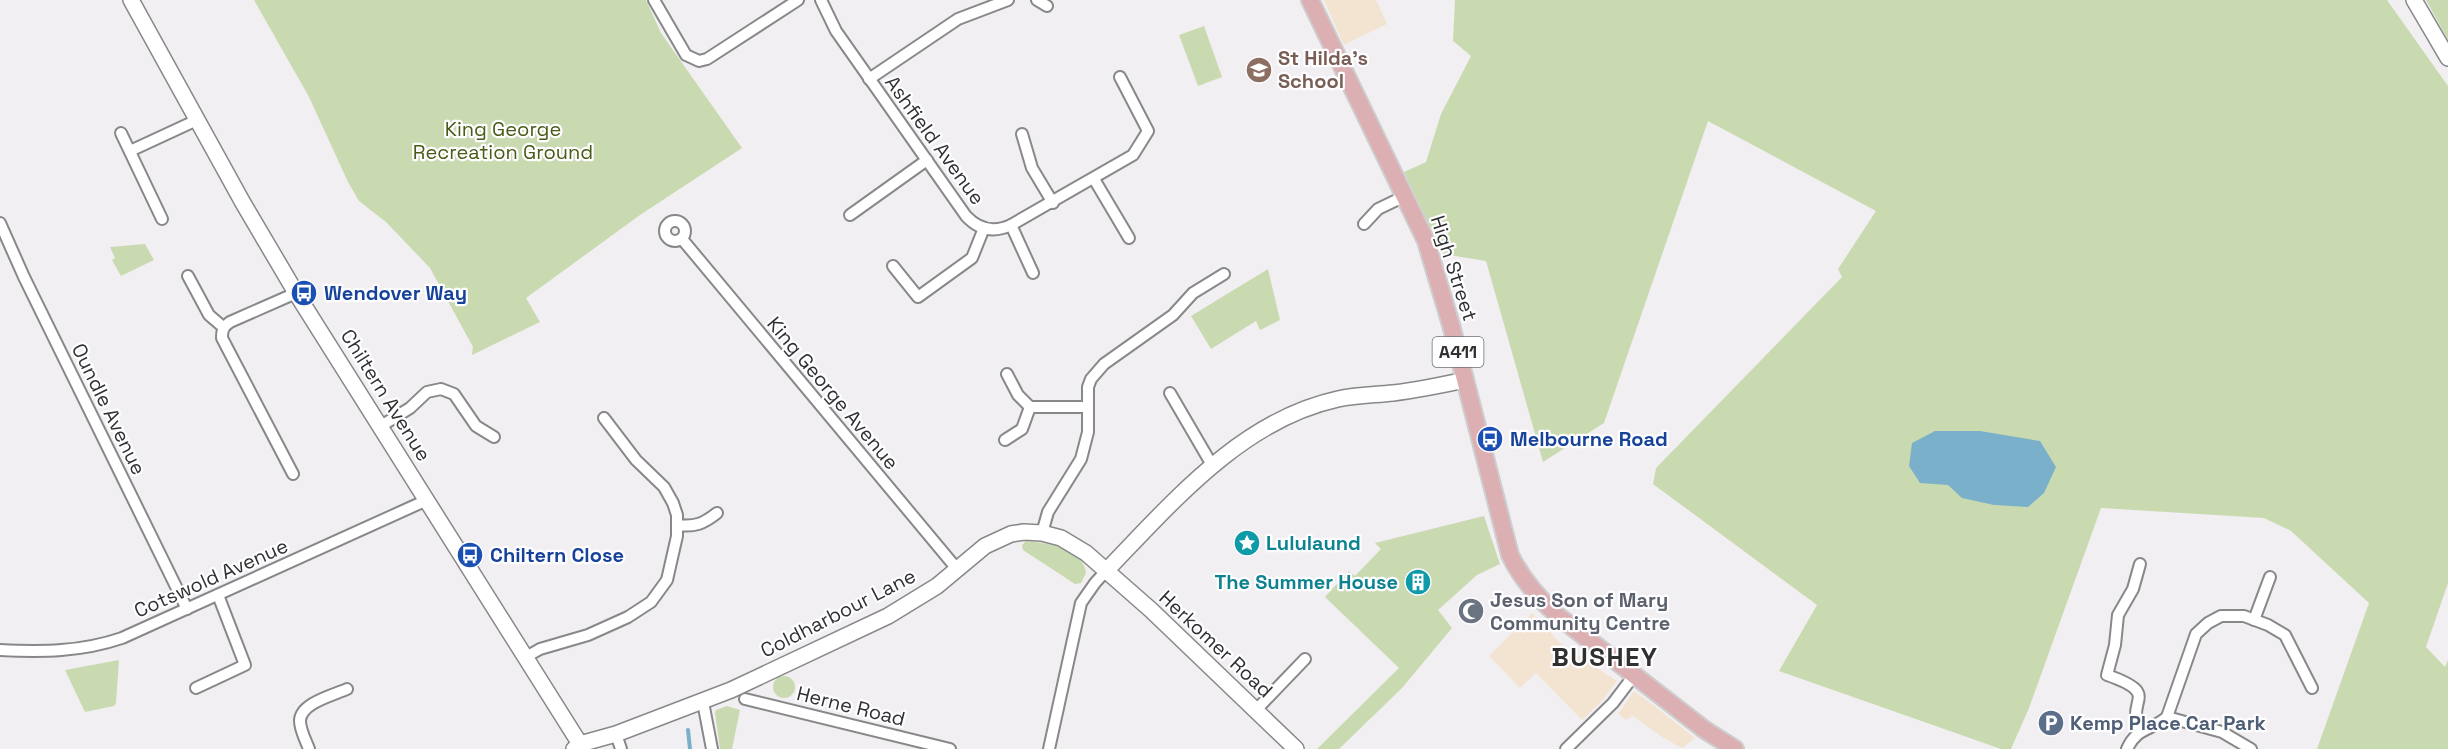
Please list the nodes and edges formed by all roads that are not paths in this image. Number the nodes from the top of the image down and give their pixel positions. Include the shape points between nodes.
1 (131, 0) edge
2 (654, 0) edge
3 (798, 0) edge
4 (821, 0) edge
5 (1008, 0) edge
6 (1036, 0) edge
7 (1310, 0) edge
8 (2414, 0) edge
9 (1047, 6) dead end
10 (2448, 58) edge
11 (1120, 77) dead end
12 (869, 79) junction
13 (197, 120) junction
14 (121, 133) dead end
15 (1022, 134) dead end
16 (130, 151) junction
17 (927, 160) junction
18 (1094, 179) junction
19 (1405, 196) junction
20 (1053, 203) junction
21 (850, 215) dead end
22 (162, 219) dead end
23 (0, 224) edge
24 (1364, 224) dead end
25 (1011, 225) junction
26 (984, 228) junction
27 (1129, 238) dead end
28 (682, 239) dead end
29 (893, 266) dead end
30 (1033, 273) dead end
31 (1224, 274) dead end
32 (188, 276) dead end
33 (296, 293) junction
34 (223, 327) junction
35 (1006, 375) dead end
36 (1466, 380) junction
37 (1170, 393) dead end
38 (1030, 407) junction
39 (1088, 407) junction
40 (604, 418) dead end
41 (381, 426) junction
42 (494, 437) dead end
43 (1005, 440) dead end
44 (1212, 465) junction
45 (292, 474) dead end
46 (427, 500) junction
47 (717, 513) dead end
48 (678, 525) junction
49 (1042, 533) junction
50 (2140, 564) dead end
51 (957, 569) junction
52 (1106, 572) junction
53 (2270, 577) dead end
54 (218, 595) junction
55 (188, 609) junction
56 (2254, 620) junction
57 (0, 650) edge
58 (526, 657) junction
59 (1305, 659) dead end
60 (1635, 674) junction
61 (196, 688) dead end
62 (2312, 688) dead end
63 (347, 689) dead end
64 (745, 699) dead end
65 (703, 702) junction
66 (1256, 710) junction
67 (2167, 717) junction
68 (2141, 730) junction
69 (619, 742) edge
70 (577, 747) edge
71 (309, 749) edge
72 (711, 749) edge
73 (950, 749) edge
74 (1049, 749) edge
75 (1296, 749) edge
76 (1566, 749) edge
77 (1735, 749) edge
78 (2127, 749) edge
79 (2251, 749) edge

1 - 13 street, Chiltern Avenue
2 - 3 street via 686,55 699,61
4 - 12 street, Ashfield Avenue via 836,31
5 - 12 street via 958,19
6 - 9 street
7 - 19 main road, High Street / A411
8 - 10 street
11 - 18 street, Ashfield Avenue via 1148,131 1133,155
12 - 17 street, Ashfield Avenue
13 - 16 street
13 - 33 street, Chiltern Avenue
14 - 16 street
15 - 20 street via 1032,168
16 - 22 street
17 - 21 street
17 - 26 street, Ashfield Avenue via 966,216
18 - 20 street, Ashfield Avenue
18 - 27 street
19 - 24 street via 1378,209
19 - 36 main road, High Street / A411 via 1426,241
20 - 25 street, Ashfield Avenue
23 - 55 street, Oundle Avenue
25 - 26 street, Ashfield Avenue via 995,230
25 - 30 street
26 - 29 street via 972,258 918,297
28 - 51 street, King George Avenue
31 - 39 street via 1104,364 1088,387
32 - 34 street via 210,315
33 - 34 street
33 - 41 street, Chiltern Avenue
34 - 45 street via 222,338
35 - 38 street
36 - 44 street via 1338,399 1316,406 1250,438
36 - 60 main road, High Street / A411 via 1510,555 1518,572 1558,616
37 - 44 street
38 - 39 street
38 - 43 street via 1022,429
39 - 49 street via 1088,432 1081,459 1048,512
40 - 48 street via 636,460 670,495
41 - 42 street via 427,392 441,389 454,394 476,426
41 - 46 street, Chiltern Avenue
44 - 52 street
46 - 54 street, Cotswold Avenue
46 - 58 street, Chiltern Avenue
47 - 48 street via 695,527
48 - 58 street via 667,580 651,602 628,618 588,636 540,649
49 - 51 street, Coldharbour Lane via 1011,534 985,546
49 - 52 street, Coldharbour Lane via 1078,547
50 - 68 street via 2133,589 2118,615 2107,675 2129,682 2137,690
51 - 65 street, Coldharbour Lane via 888,616
52 - 66 street, Herkomer Road
52 - 74 street via 1081,603
53 - 56 street
54 - 55 street, Cotswold Avenue
54 - 61 street via 245,665
55 - 57 street, Cotswold Avenue via 129,635 86,648 58,652
56 - 62 street via 2278,629 2289,639
56 - 67 street via 2221,616 2200,629 2190,646
58 - 70 street, Chiltern Avenue
59 - 66 street
60 - 76 street via 1613,703
60 - 77 main road, High Street / A411
63 - 71 street via 302,713 301,725
64 - 73 street, Herne Road
65 - 69 street, Coldharbour Lane
65 - 72 street
66 - 75 street, Herkomer Road
67 - 68 street
67 - 79 street via 2222,732
68 - 78 street
69 - 70 street, Coldharbour Lane

